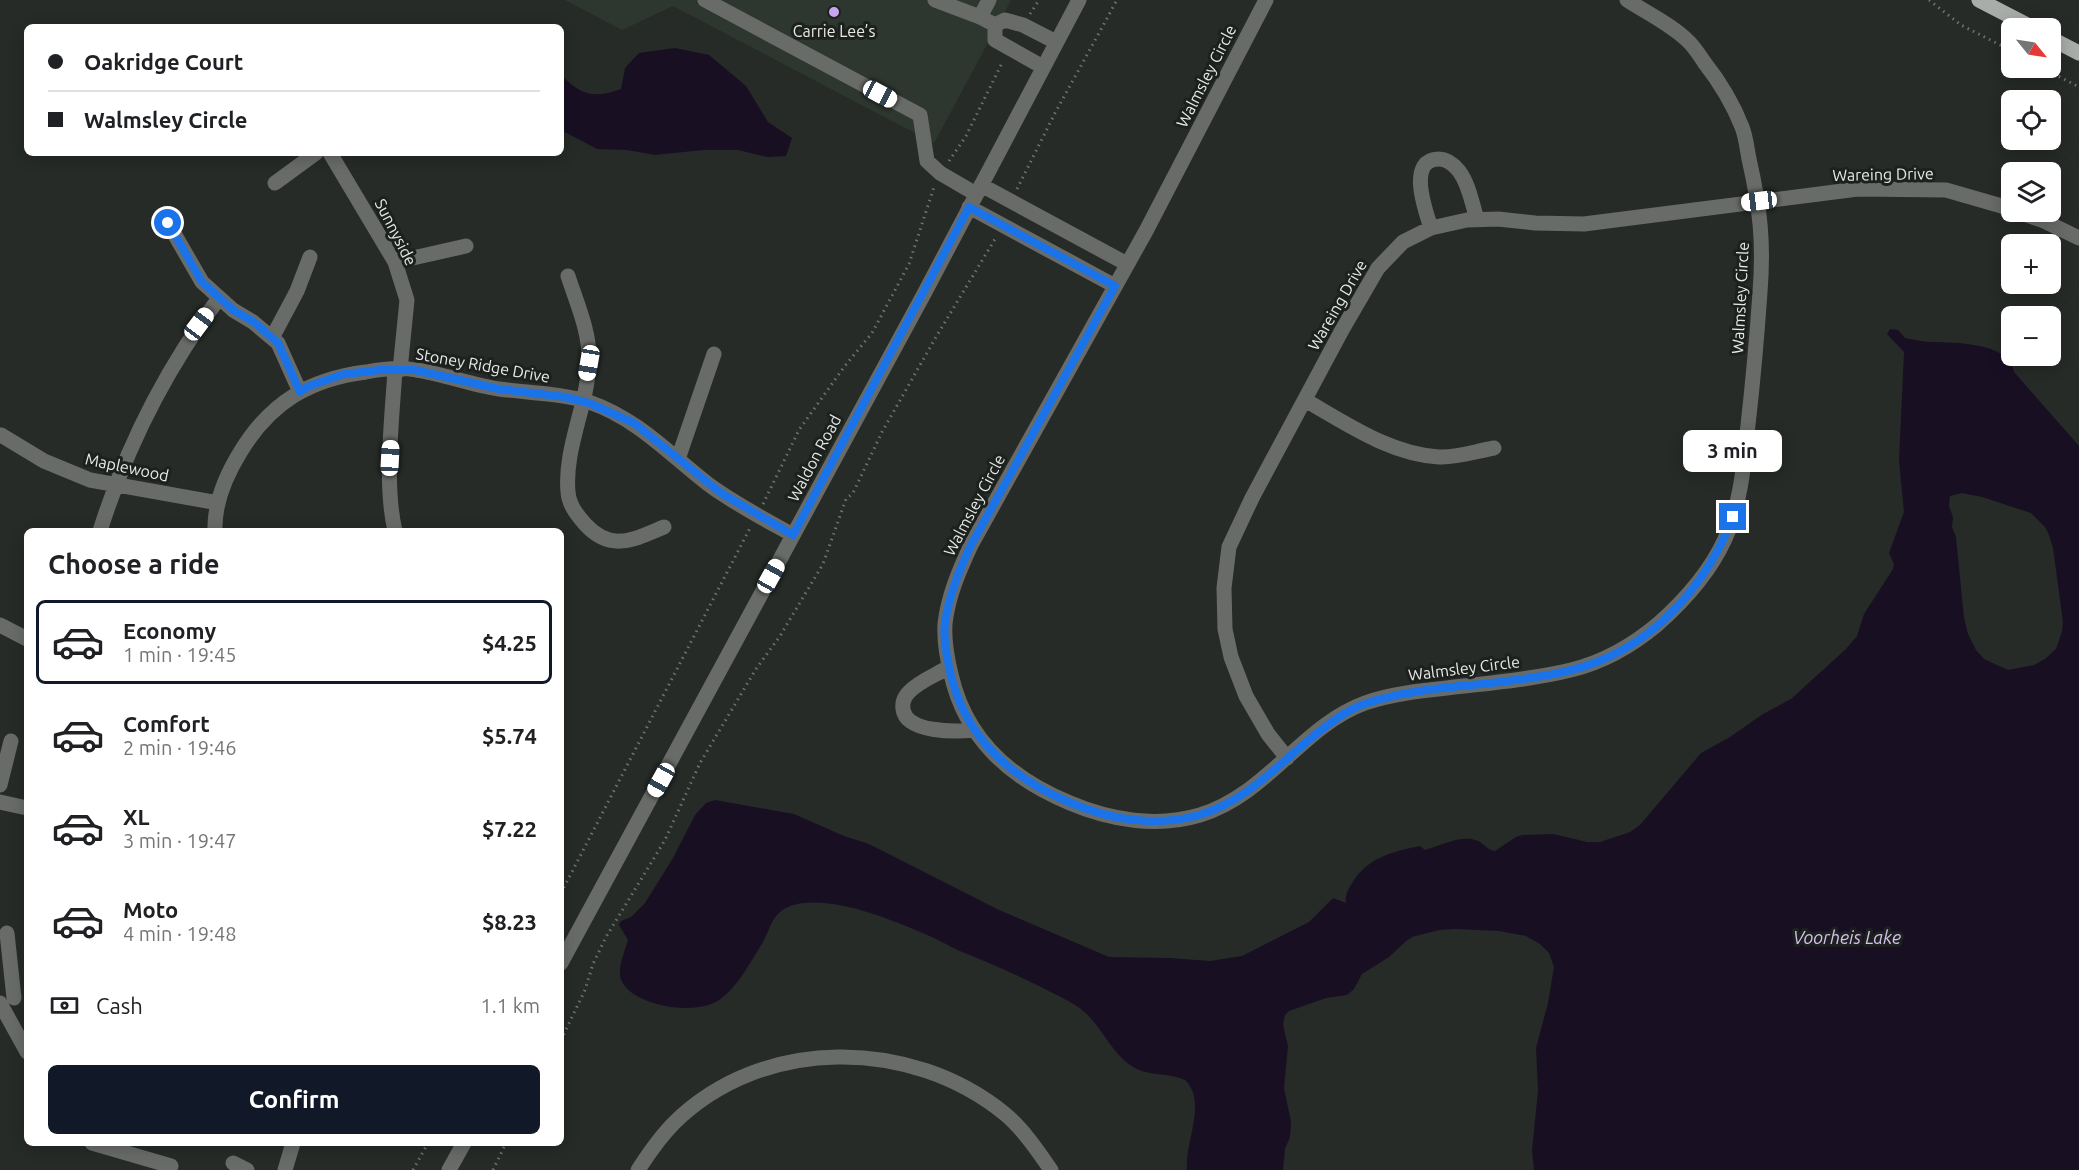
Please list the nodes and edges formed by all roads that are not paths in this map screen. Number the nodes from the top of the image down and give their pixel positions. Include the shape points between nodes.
1 (705, 0) edge
2 (935, 0) edge
3 (989, 0) edge
4 (1079, 0) edge
5 (1266, 0) edge
6 (1627, 0) edge
7 (1979, 0) edge
8 (980, 17) junction
9 (2013, 18) edge
10 (995, 25) junction
11 (1056, 42) junction
12 (2061, 44) edge
13 (2079, 53) edge
14 (1043, 68) junction
15 (312, 156) edge
16 (332, 156) edge
17 (275, 183) dead end
18 (976, 195) junction
19 (1759, 201) junction
20 (2001, 205) edge
21 (1477, 219) junction
22 (2046, 222) edge
23 (168, 223) dead end
24 (1431, 228) junction
25 (2079, 238) edge
26 (466, 246) dead end
27 (310, 256) dead end
28 (394, 262) junction
29 (1127, 264) junction
30 (568, 276) dead end
31 (1115, 286) junction
32 (219, 298) junction
33 (272, 338) junction
34 (714, 354) dead end
35 (398, 370) junction
36 (300, 392) junction
37 (1305, 400) junction
38 (583, 401) junction
39 (1, 435) edge
40 (1494, 448) dead end
41 (678, 459) junction
42 (115, 484) junction
43 (218, 503) junction
44 (664, 527) dead end
45 (101, 528) edge
46 (214, 528) edge
47 (394, 528) edge
48 (793, 535) junction
49 (0, 625) edge
50 (24, 637) edge
51 (949, 668) junction
52 (974, 730) junction
53 (11, 741) dead end
54 (1287, 758) junction
55 (0, 785) edge
56 (0, 801) edge
57 (24, 807) edge
58 (7, 933) dead end
59 (564, 957) edge
60 (10, 999) edge
61 (24, 1043) edge
62 (111, 1146) edge
63 (292, 1146) edge
64 (462, 1146) edge
65 (233, 1163) dead end
66 (171, 1167) dead end
67 (247, 1170) edge
68 (285, 1170) edge
69 (449, 1170) edge
70 (638, 1170) edge
71 (1051, 1170) edge

1 - 18 street via 920,115 927,161
2 - 8 street
3 - 8 street
4 - 11 street, Waldon Road
5 - 29 street, Walmsley Circle
6 - 19 street, Walmsley Circle via 1689,41 1718,80 1742,127
7 - 9 main road
8 - 10 street
10 - 11 street via 1005,20 1023,25
10 - 14 street via 995,40
11 - 14 street, Waldon Road
12 - 13 main road
14 - 18 street, Waldon Road
15 - 17 street
16 - 28 street, Sunnyside
18 - 29 street via 1012,201
18 - 31 street via 1001,225
18 - 48 street, Waldon Road
19 - 20 street, Wareing Drive via 1858,189 1946,190
19 - 21 street, Wareing Drive via 1584,224
19 - 54 street, Walmsley Circle via 1763,258 1743,470 1725,540 1677,607 1643,637 1598,662 1529,678 1405,693 1363,704 1335,719
21 - 24 street, Wareing Drive
21 - 24 street via 1461,172 1446,160 1438,159 1425,166 1420,178
22 - 25 street
23 - 32 street via 202,282
24 - 37 street, Wareing Drive via 1403,242 1378,267
26 - 28 street
27 - 33 street
28 - 35 street, Sunnyside via 407,300
29 - 31 street, Walmsley Circle
30 - 38 street via 588,339
31 - 51 street, Walmsley Circle via 955,579 945,624
32 - 33 street
32 - 42 street via 156,394
33 - 36 street via 278,343
34 - 41 street
35 - 36 street, Stoney Ridge Drive via 344,374
35 - 38 street, Stoney Ridge Drive
35 - 47 street, Sunnyside via 390,458
36 - 43 street, Stoney Ridge Drive via 283,402 256,429 226,478
37 - 40 street via 1373,438 1410,452 1440,457
37 - 54 street, Wareing Drive via 1229,547 1224,588 1225,629 1231,657 1246,696
38 - 41 street, Stoney Ridge Drive via 634,423
38 - 44 street via 569,462 568,494 574,510 588,527 617,542
39 - 42 street, Maplewood via 44,461 90,480
41 - 48 street, Stoney Ridge Drive via 721,493
42 - 43 street, Maplewood
42 - 45 street
43 - 46 street, Stoney Ridge Drive
48 - 59 street, Waldon Road
49 - 50 street
51 - 52 street, Walmsley Circle via 954,689
51 - 52 street via 907,694 902,702 904,714 922,727
52 - 54 street, Walmsley Circle via 988,750 1011,771 1052,795 1087,810 1151,822 1201,814 1232,802
53 - 55 street
56 - 57 street
58 - 60 street
60 - 61 street
62 - 66 street
63 - 68 street
64 - 69 street
65 - 67 street
70 - 71 street via 675,1122 706,1098 773,1067 842,1056 891,1060 956,1082 1006,1115

